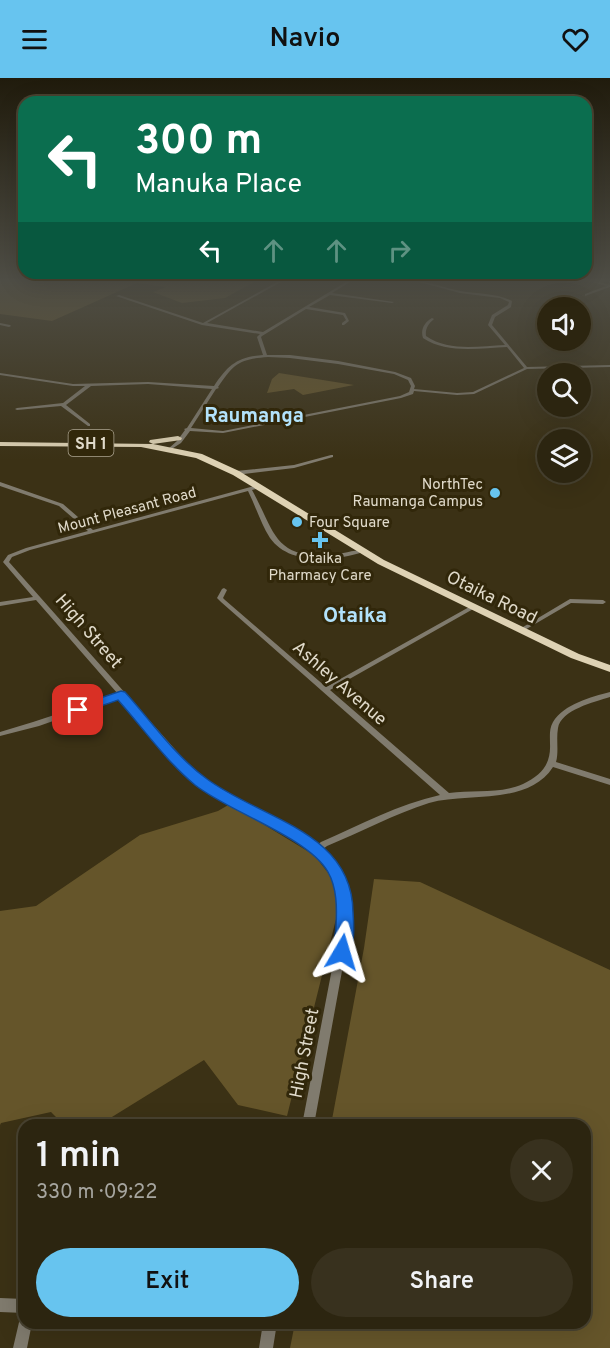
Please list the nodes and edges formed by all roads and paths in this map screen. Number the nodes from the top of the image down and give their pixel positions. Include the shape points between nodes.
1 (260, 341) edge
2 (430, 341) edge
3 (504, 341) edge
4 (507, 345) junction
5 (265, 356) junction
6 (610, 366) edge
7 (526, 368) junction
8 (0, 374) edge
9 (89, 385) junction
10 (217, 388) junction
11 (414, 390) junction
12 (64, 404) junction
13 (17, 408) dead end
14 (88, 425) dead end
15 (182, 434) junction
16 (0, 443) edge
17 (134, 443) junction
18 (172, 447) junction
19 (199, 452) junction
20 (331, 456) dead end
21 (236, 473) junction
22 (0, 484) edge
23 (253, 488) junction
24 (92, 532) junction
25 (361, 551) junction
26 (6, 562) joint
27 (224, 590) dead end
28 (36, 598) junction
29 (603, 602) dead end
30 (0, 604) edge
31 (473, 607) junction
32 (521, 630) junction
33 (610, 669) edge
34 (325, 690) junction
35 (610, 694) edge
36 (121, 695) junction
37 (0, 734) edge
38 (552, 764) junction
39 (610, 782) edge
40 (447, 796) junction
41 (316, 849) junction
42 (309, 1119) edge
43 (0, 1305) edge
44 (18, 1306) edge
45 (24, 1329) edge
46 (269, 1329) edge
47 (20, 1348) edge
48 (266, 1348) edge

1 - 5 street
2 - 4 street via 462,347
3 - 4 street
4 - 7 street
5 - 10 street via 236,363
5 - 11 street via 395,373 410,379
6 - 7 street
7 - 11 street via 474,393
8 - 9 street
9 - 10 street
9 - 12 street
10 - 15 street
11 - 15 street via 401,397 224,432
12 - 13 street
12 - 14 street
15 - 17 highway
15 - 18 street
15 - 19 highway
16 - 17 highway, Otaika Road / SH 1
16 - 18 highway, Otaika Road / SH 1
17 - 18 highway, Otaika Road / SH 1
18 - 19 highway, Otaika Road / SH 1
18 - 21 highway, Otaika Road / SH 1
19 - 21 highway, Otaika Road / SH 1
20 - 21 street via 294,466
21 - 23 highway, Otaika Road / SH 1
22 - 24 street via 61,505
23 - 24 street, Mount Pleasant Road
23 - 25 highway, Otaika Road / SH 1
23 - 25 street via 280,546 328,558
24 - 26 street, Mount Pleasant Road via 19,552
25 - 31 highway, Otaika Road / SH 1
26 - 28 street, High Street
27 - 34 street, Ashley Avenue via 220,597 223,601
28 - 30 street
28 - 36 street, High Street
29 - 32 street via 570,601
31 - 32 highway, Otaika Road / SH 1
31 - 34 street
32 - 33 highway, Otaika Road / SH 1
34 - 40 street, Ashley Avenue
35 - 38 street via 566,712 559,719 554,729
36 - 37 street
36 - 41 street, High Street via 184,768 202,783
38 - 39 street
38 - 40 street via 536,780 516,789
40 - 41 street via 409,808
41 - 42 street, High Street via 337,873 346,908 342,952
43 - 44 street
45 - 47 street
46 - 48 street

